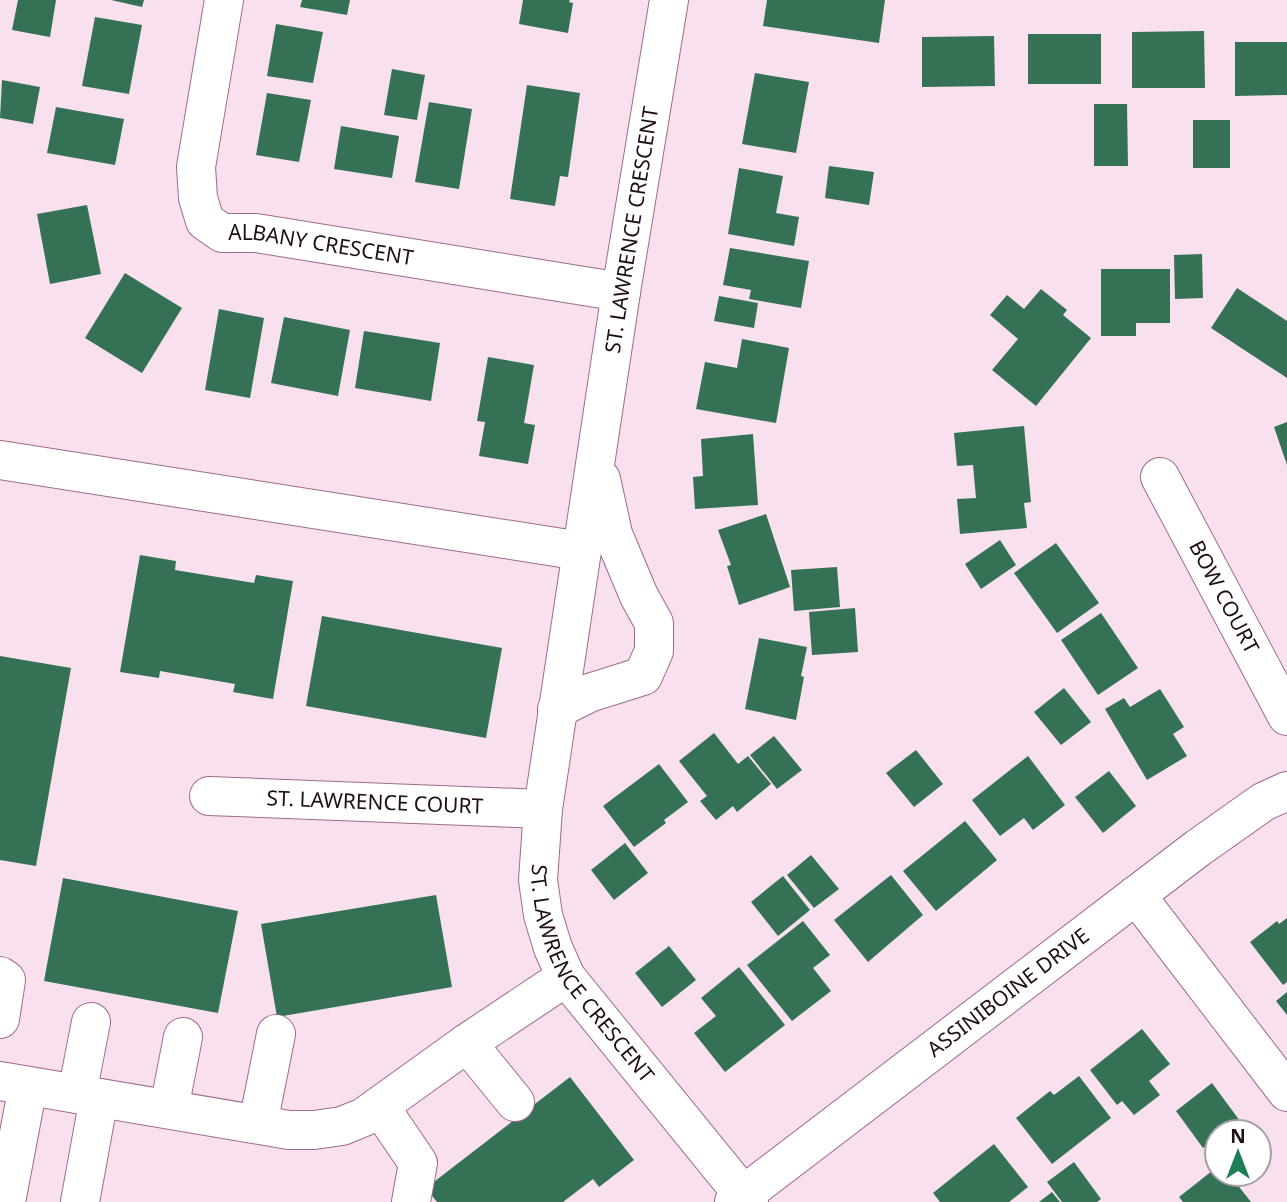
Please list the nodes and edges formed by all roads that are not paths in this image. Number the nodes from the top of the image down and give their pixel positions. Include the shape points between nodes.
1 (224, 0) edge
2 (669, 0) edge
3 (621, 292) junction
4 (0, 460) edge
5 (596, 460) junction
6 (1160, 477) dead end
7 (581, 551) junction
8 (557, 709) junction
9 (1287, 716) edge
10 (1287, 791) edge
11 (209, 796) dead end
12 (543, 809) junction
13 (1136, 895) junction
14 (0, 976) edge
15 (566, 977) junction
16 (0, 1018) edge
17 (91, 1022) dead end
18 (276, 1034) dead end
19 (183, 1037) dead end
20 (467, 1043) junction
21 (14, 1083) edge
22 (1287, 1092) edge
23 (88, 1096) junction
24 (515, 1102) dead end
25 (380, 1107) junction
26 (169, 1110) junction
27 (258, 1124) junction
28 (742, 1200) edge
29 (6, 1202) edge
30 (79, 1202) edge
31 (411, 1202) edge

1 - 3 street, ALBANY CRESCENT via 196,167 205,221 222,233 256,233
2 - 3 street, ST. LAWRENCE CRESCENT
3 - 5 street, ST. LAWRENCE CRESCENT
4 - 7 street
5 - 7 street, ST. LAWRENCE CRESCENT
5 - 8 street, ST. LAWRENCE CRESCENT via 613,534 654,622 654,650 643,676
6 - 9 street, BOW COURT
7 - 8 street, ST. LAWRENCE CRESCENT
8 - 12 street, ST. LAWRENCE CRESCENT
10 - 13 street, ASSINIBOINE DRIVE via 1263,802
11 - 12 street, ST. LAWRENCE COURT
12 - 15 street, ST. LAWRENCE CRESCENT via 538,880 543,915
13 - 22 street
13 - 28 street, ASSINIBOINE DRIVE
14 - 16 street via 7,987
15 - 20 street
15 - 28 street, ST. LAWRENCE CRESCENT
17 - 23 street
18 - 27 street
19 - 26 street
20 - 24 street
20 - 25 street
21 - 23 street
21 - 29 street
23 - 26 street
23 - 30 street
25 - 27 street via 342,1126 314,1130
25 - 31 street via 418,1163
26 - 27 street

